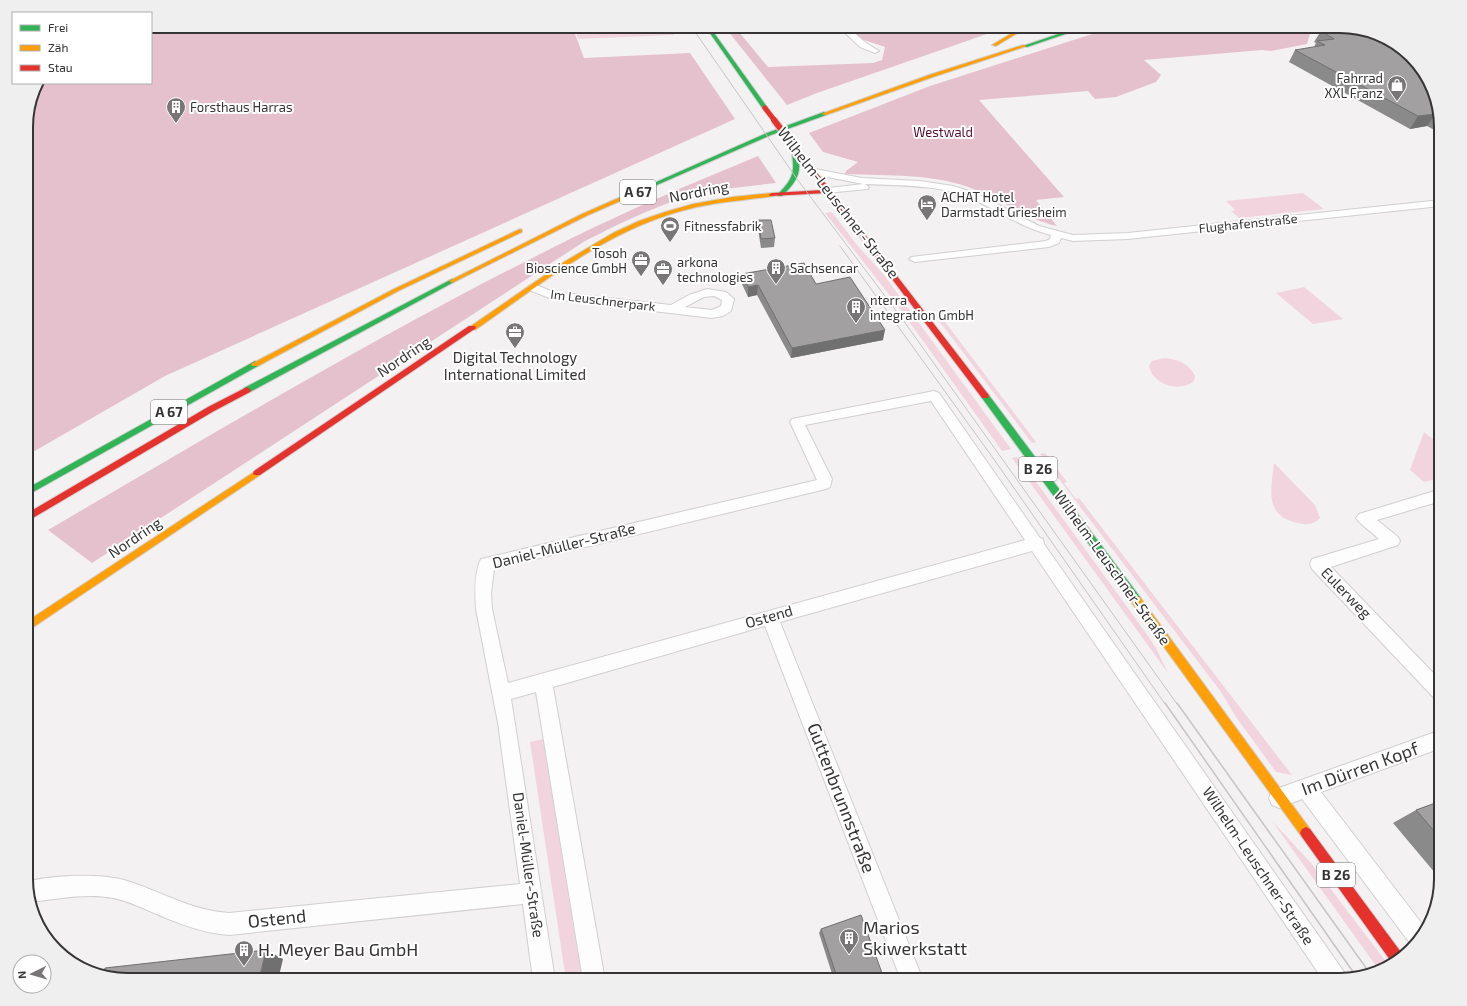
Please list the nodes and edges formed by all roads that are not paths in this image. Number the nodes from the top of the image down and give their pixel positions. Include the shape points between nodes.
1 (712, 33) edge
2 (850, 33) edge
3 (1014, 33) edge
4 (1034, 33) edge
5 (1065, 33) edge
6 (875, 51) dead end
7 (781, 117) dead end
8 (767, 122) dead end
9 (793, 145) junction
10 (815, 172) junction
11 (899, 184) junction
12 (829, 191) junction
13 (780, 195) junction
14 (1434, 203) edge
15 (528, 227) dead end
16 (1056, 235) junction
17 (915, 259) dead end
18 (533, 288) junction
19 (674, 309) dead end
20 (934, 396) joint
21 (211, 409) junction
22 (33, 489) edge
23 (1434, 497) edge
24 (64, 508) dead end
25 (33, 515) edge
26 (1037, 543) junction
27 (770, 617) junction
28 (33, 623) edge
29 (543, 681) junction
30 (1434, 686) edge
31 (502, 693) junction
32 (1434, 742) edge
33 (1306, 788) junction
34 (1279, 798) junction
35 (34, 891) edge
36 (531, 893) junction
37 (1416, 934) edge
38 (1395, 955) edge
39 (543, 973) edge
40 (593, 973) edge
41 (909, 973) edge
42 (1331, 973) edge

1 - 9 main road, Wilhelm-Leuschner-Straße / B 26, bridge
2 - 6 street via 863,45
3 - 4 main road via 990,46
5 - 21 main road, A 67 via 931,76 769,134 627,196 391,312
7 - 8 main road
9 - 10 main road, Wilhelm-Leuschner-Straße / B 26
9 - 13 main road via 798,166 797,179
10 - 11 street, Flughafenstraße via 852,180
10 - 12 main road, Wilhelm-Leuschner-Straße / B 26
11 - 12 street, Flughafenstraße
11 - 16 street, Flughafenstraße via 934,185 966,193 1027,225
12 - 13 main road, Nordring
12 - 34 main road, Wilhelm-Leuschner-Straße / B 26 via 932,325
13 - 18 main road, Nordring via 706,203 652,218 602,241
14 - 16 street, Flughafenstraße via 1106,238
15 - 22 main road, A 67 via 396,290 244,370
16 - 17 street via 1055,241 1049,244
18 - 19 street, Im Leuschnerpark via 552,295
18 - 28 main road, Nordring
20 - 26 street, Wilhelm-Leuschner-Straße
20 - 31 street, Daniel-Müller-Straße via 797,422 825,479 825,483 821,485 487,564 484,609
21 - 24 main road, A 67
21 - 25 main road, A 67
23 - 30 street, Eulerweg via 1364,518 1392,540 1318,564
26 - 27 street, Ostend
26 - 42 street, Wilhelm-Leuschner-Straße
27 - 29 street, Ostend
27 - 41 street, Guttenbrunnstraße
29 - 31 street, Ostend
29 - 40 street
31 - 36 street, Daniel-Müller-Straße
32 - 33 street, Im Dürren Kopf
33 - 34 street, Im Dürren Kopf
33 - 37 street
34 - 38 main road, Wilhelm-Leuschner-Straße / B 26
35 - 36 street, Ostend via 84,887 124,890 210,924
36 - 39 street, Daniel-Müller-Straße

